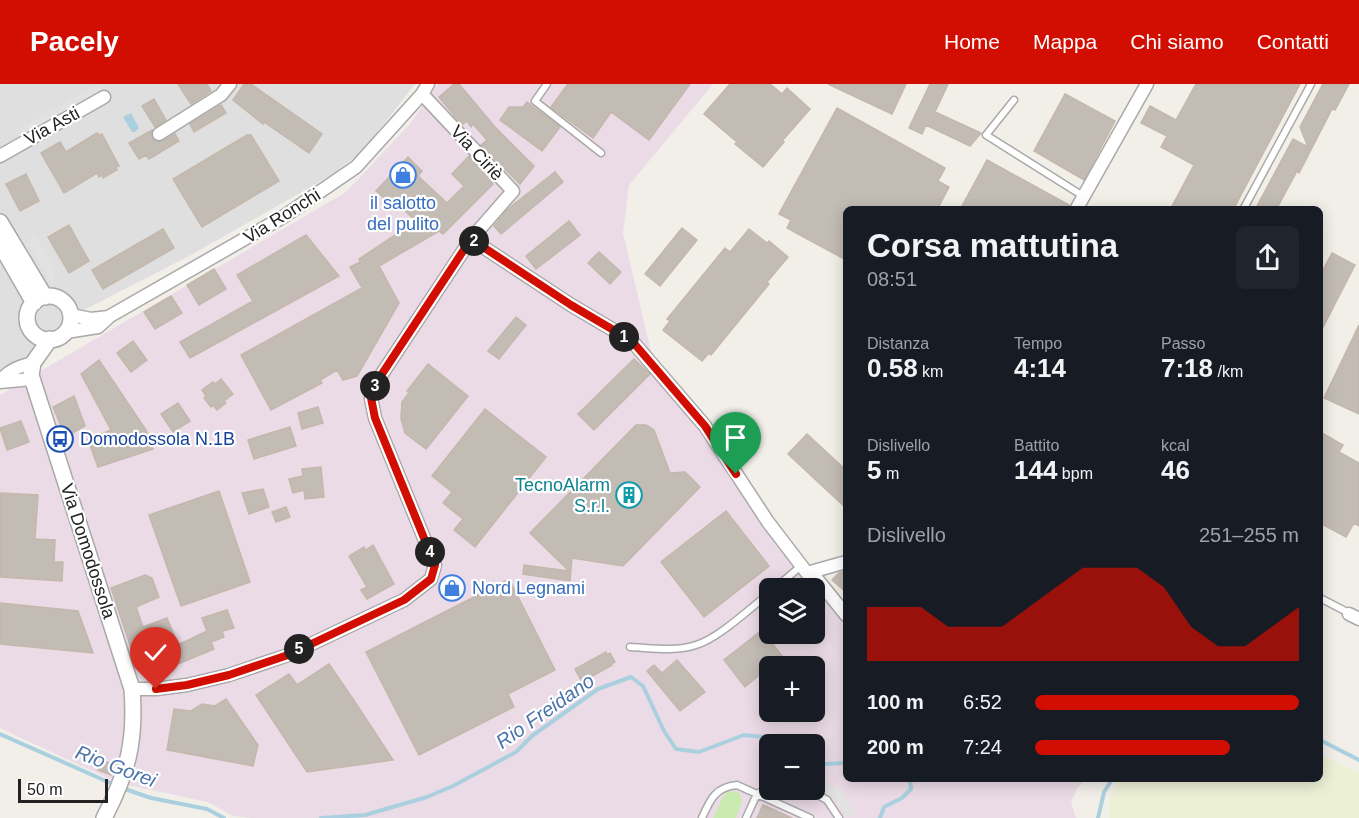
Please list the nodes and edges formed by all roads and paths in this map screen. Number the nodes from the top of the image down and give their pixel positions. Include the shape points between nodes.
1 (230, 84) edge
2 (547, 84) edge
3 (1148, 84) edge
4 (1311, 84) edge
5 (425, 89) edge
6 (104, 97) dead end
7 (1014, 100) dead end
8 (159, 134) dead end
9 (601, 153) dead end
10 (0, 156) edge
11 (1084, 196) junction
12 (1078, 206) edge
13 (1245, 206) edge
14 (0, 222) edge
15 (471, 239) junction
16 (0, 244) edge
17 (39, 300) junction
18 (71, 315) junction
19 (110, 316) junction
20 (66, 332) junction
21 (44, 338) junction
22 (35, 359) junction
23 (32, 380) junction
24 (0, 381) edge
25 (843, 563) edge
26 (805, 569) junction
27 (791, 578) edge
28 (1323, 600) edge
29 (759, 601) edge
30 (843, 611) edge
31 (1354, 616) edge
32 (630, 648) dead end
33 (132, 689) junction
34 (757, 794) junction
35 (825, 799) edge
36 (104, 818) edge
37 (702, 818) edge
38 (746, 818) edge
39 (810, 818) edge
40 (839, 818) edge

1 - 8 street via 221,95
2 - 9 lane via 535,101
3 - 11 street
4 - 13 lane
5 - 15 street, Via Ciriè via 513,191
5 - 19 street, Via Ronchi via 356,167 283,217
6 - 10 street, Via Asti
7 - 11 lane via 986,135
11 - 12 street
14 - 17 street
15 - 26 street via 632,341 705,426 768,522
15 - 33 street, Via Ciriè via 376,383 371,398 375,418 435,565 431,579 404,600 288,655 187,685
16 - 17 street
17 - 18 street via 57,297
17 - 21 street via 30,308 28,319 32,331
18 - 19 street, Via Ronchi via 91,319
18 - 20 street
19 - 20 street, Via Ronchi via 98,327
20 - 21 street
21 - 22 street
22 - 23 street, Via Domodossola
22 - 24 street
23 - 24 street
23 - 33 street, Via Domodossola
25 - 26 street
26 - 27 lane
26 - 30 street
28 - 31 lane
29 - 32 lane via 709,640 695,646
33 - 36 street, Via Domodossola via 131,749
34 - 37 lane via 737,785 726,786 710,801
34 - 38 lane
34 - 39 lane
35 - 40 lane

